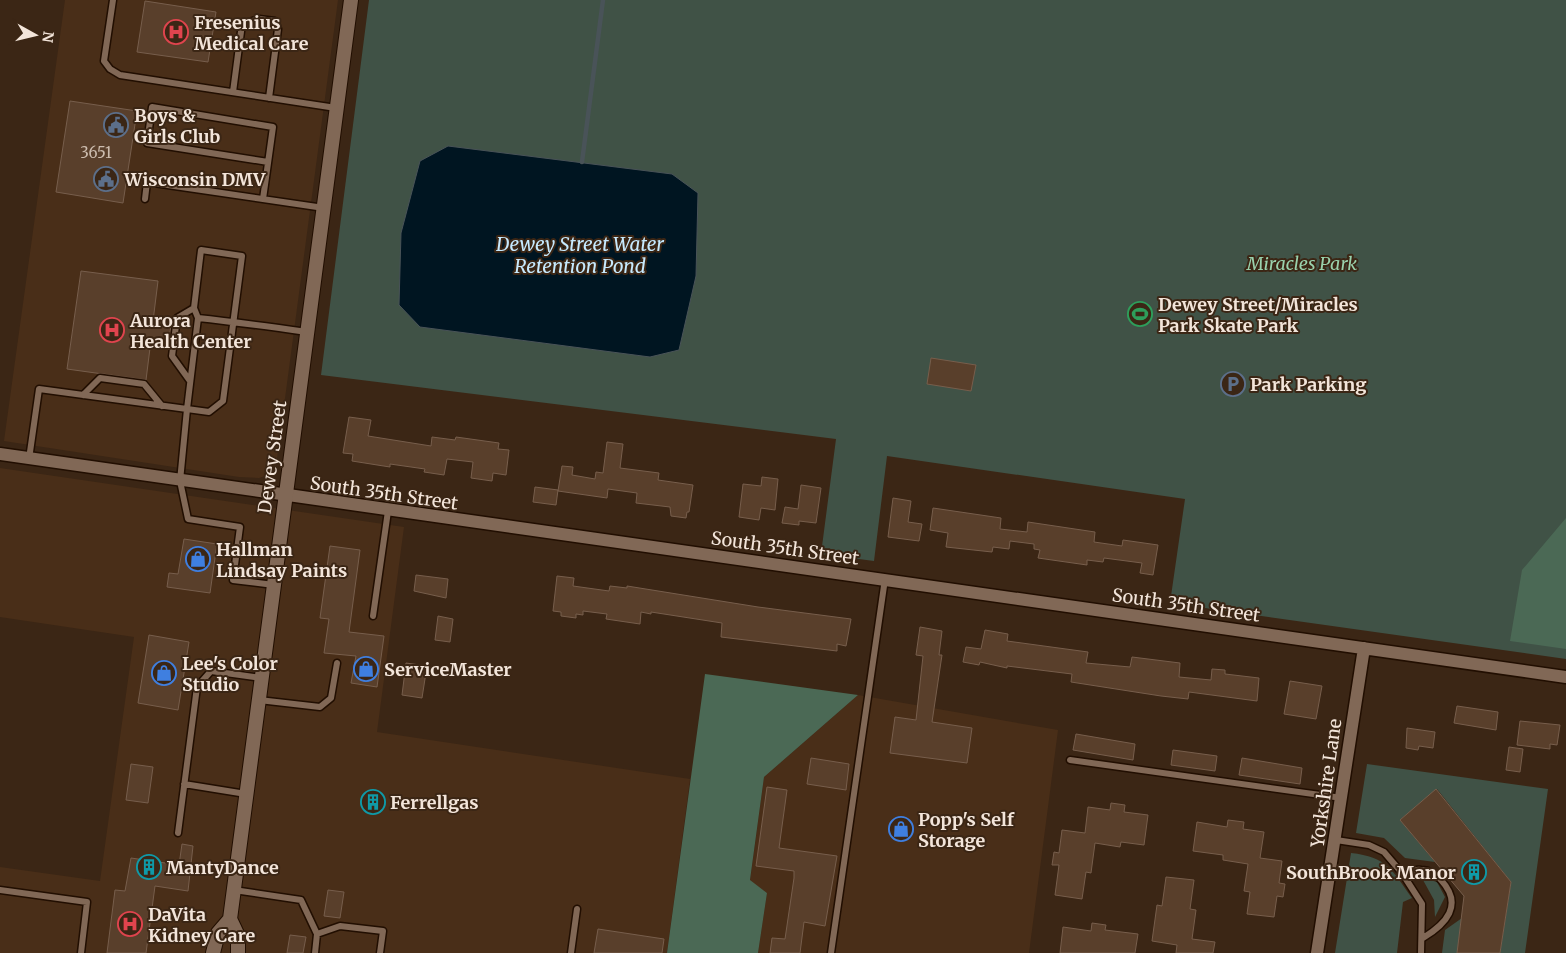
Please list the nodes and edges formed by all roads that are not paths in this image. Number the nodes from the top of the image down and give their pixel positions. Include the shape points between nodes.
1 (113, 0) edge
2 (351, 0) edge
3 (233, 92) junction
4 (269, 98) junction
5 (336, 108) junction
6 (268, 162) junction
7 (145, 199) dead end
8 (263, 199) junction
9 (324, 208) junction
10 (194, 308) junction
11 (198, 318) junction
12 (234, 322) junction
13 (308, 332) junction
14 (190, 380) junction
15 (84, 395) junction
16 (162, 406) junction
17 (187, 409) junction
18 (0, 454) edge
19 (28, 459) junction
20 (180, 480) junction
21 (285, 497) junction
22 (388, 511) junction
23 (884, 580) junction
24 (274, 585) junction
25 (373, 616) dead end
26 (1364, 648) junction
27 (337, 663) dead end
28 (1566, 677) edge
29 (262, 678) junction
30 (259, 700) junction
31 (1070, 760) dead end
32 (184, 784) junction
33 (246, 794) junction
34 (1342, 798) junction
35 (178, 833) dead end
36 (1336, 840) junction
37 (1402, 873) junction
38 (0, 890) edge
39 (234, 890) junction
40 (577, 909) dead end
41 (230, 919) junction
42 (317, 934) junction
43 (1423, 938) junction
44 (81, 953) edge
45 (213, 953) edge
46 (238, 953) edge
47 (315, 953) edge
48 (380, 953) edge
49 (571, 953) edge
50 (831, 953) edge
51 (1317, 953) edge
52 (1421, 953) edge

1 - 3 lane via 104,61 110,69 120,75
2 - 5 street, Dewey Street
3 - 4 lane
3 - 4 lane via 242,24 259,19 275,21 278,29
4 - 5 lane
5 - 9 street, Dewey Street
6 - 6 lane via 273,127 152,108 147,143
6 - 8 lane
7 - 8 lane via 147,182
8 - 9 lane
9 - 13 street, Dewey Street
10 - 11 lane
10 - 12 lane via 201,250 242,256
10 - 14 lane via 177,318 172,356
11 - 12 lane
11 - 14 lane
12 - 13 lane
12 - 17 lane via 223,401 209,412
13 - 21 street, Dewey Street
14 - 17 lane
15 - 16 lane
15 - 16 lane via 100,378 144,384
15 - 19 lane via 39,389
16 - 17 lane
17 - 20 lane
18 - 19 street, South 35th Street
19 - 20 street, South 35th Street
20 - 21 street, South 35th Street
20 - 24 lane via 188,519 240,527 233,580
21 - 22 street, South 35th Street
21 - 24 street, Dewey Street
22 - 23 street, South 35th Street
22 - 25 lane
23 - 26 street, South 35th Street
23 - 50 lane
24 - 29 street, Dewey Street
26 - 28 street, South 35th Street
26 - 34 street, Yorkshire Lane
27 - 30 lane via 331,698 320,707
29 - 30 street, Dewey Street
29 - 32 lane via 211,670 197,687
30 - 33 street, Dewey Street
31 - 34 lane
32 - 33 lane
32 - 35 lane
33 - 39 street, Dewey Street
34 - 36 street, Yorkshire Lane
36 - 37 lane via 1369,845 1384,852
36 - 51 street, Yorkshire Lane
37 - 43 lane via 1422,904
37 - 43 lane via 1420,869 1434,873 1452,897 1446,920
38 - 44 lane via 87,902
39 - 41 street, Dewey Street
39 - 42 lane via 301,900
40 - 49 lane
41 - 45 street, Dewey Street via 218,933
41 - 46 street, Dewey Street via 238,936
42 - 47 lane
42 - 48 lane via 340,926 383,931
43 - 52 lane

